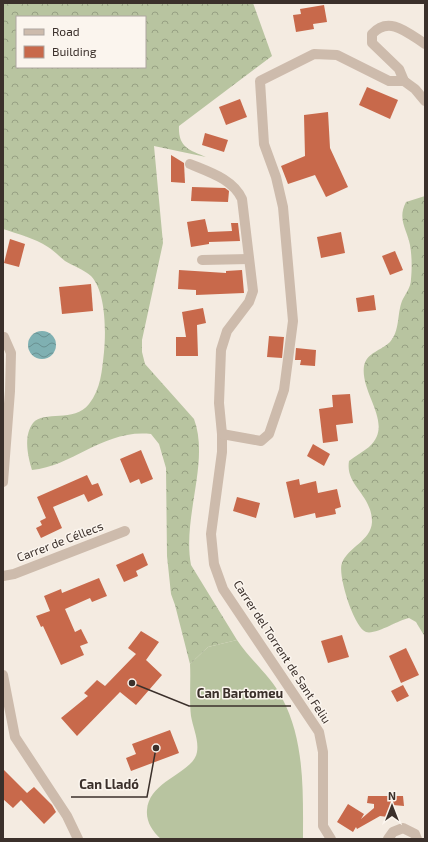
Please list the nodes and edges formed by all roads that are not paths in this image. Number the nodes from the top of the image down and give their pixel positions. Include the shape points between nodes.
1 (425, 44) edge
2 (404, 81) junction
3 (425, 102) edge
4 (190, 164) dead end
5 (250, 259) junction
6 (202, 260) dead end
7 (4, 337) dead end
8 (222, 434) junction
9 (3, 482) edge
10 (125, 531) dead end
11 (3, 576) edge
12 (3, 675) edge
13 (329, 838) edge
14 (78, 839) edge
15 (388, 839) edge
16 (417, 839) edge

1 - 2 street via 400,28 388,25 378,28 372,34 372,43 399,69
2 - 3 street via 415,89
2 - 8 street via 389,81 337,55 314,54 260,81 264,144 283,207 293,322 284,390 269,434 261,441
4 - 5 street, Carrer del Torrent de Sant Feliu via 218,176 237,189 242,199
5 - 6 street
5 - 8 street, Carrer del Torrent de Sant Feliu via 253,291 250,302 227,331 221,350 219,403
7 - 9 street via 11,353
8 - 13 street, Carrer del Torrent de Sant Feliu via 211,534 214,564 223,589 319,732 323,752 323,826
10 - 11 street, Carrer de Céllecs
12 - 14 street via 15,736 67,816
15 - 16 street via 393,832 403,828 415,834

